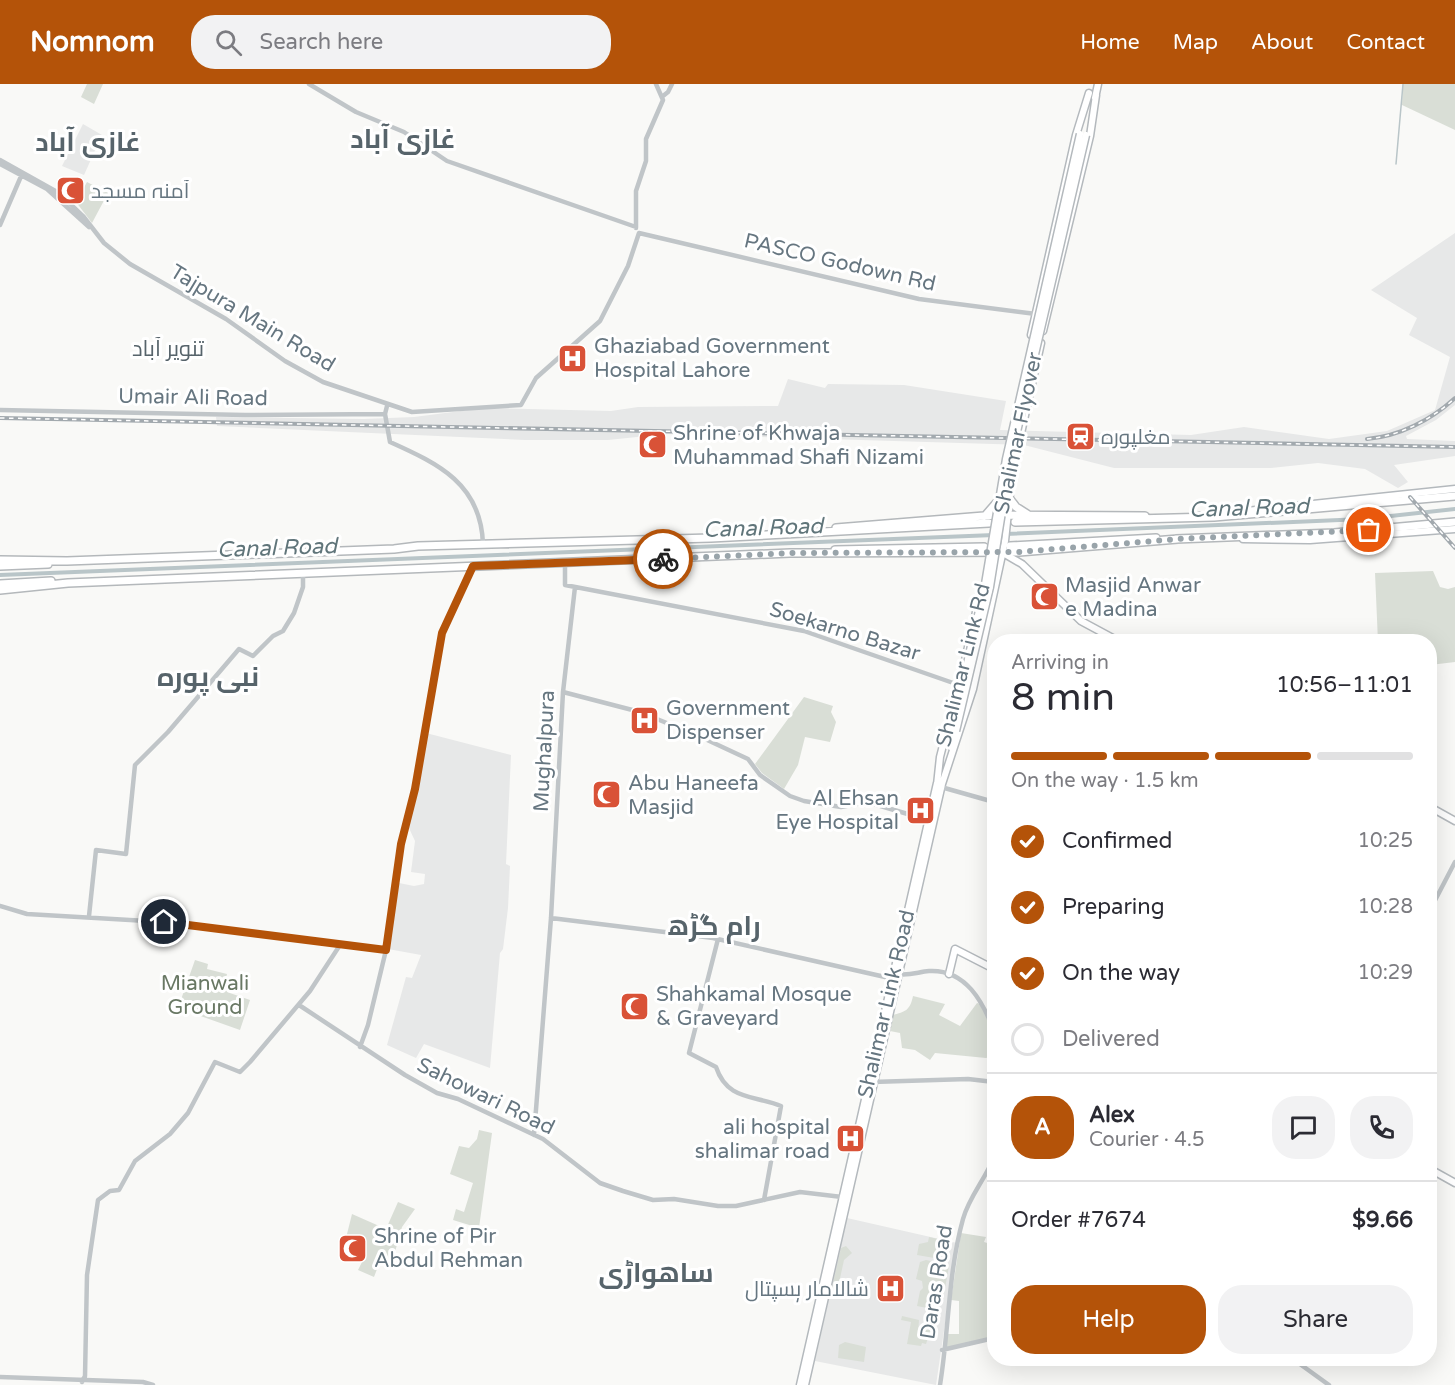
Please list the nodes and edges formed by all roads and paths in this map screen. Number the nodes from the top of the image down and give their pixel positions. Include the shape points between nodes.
1 (309, 84) edge
2 (656, 84) edge
3 (672, 84) edge
4 (1092, 84) edge
5 (1098, 84) edge
6 (1093, 94) junction
7 (663, 96) junction
8 (0, 162) edge
9 (22, 173) junction
10 (0, 225) edge
11 (636, 227) junction
12 (639, 233) junction
13 (1036, 314) junction
14 (387, 405) junction
15 (0, 410) edge
16 (385, 414) junction
17 (1008, 439) junction
18 (1020, 441) junction
19 (1455, 489) edge
20 (1455, 496) edge
21 (1009, 498) junction
22 (998, 501) junction
23 (996, 515) junction
24 (1009, 515) junction
25 (1029, 515) junction
26 (1196, 516) junction
27 (1166, 518) junction
28 (990, 521) junction
29 (1455, 522) edge
30 (1011, 524) junction
31 (1455, 529) edge
32 (1228, 537) junction
33 (1178, 539) junction
34 (483, 544) junction
35 (1008, 544) junction
36 (988, 548) junction
37 (1003, 553) junction
38 (0, 560) edge
39 (67, 561) junction
40 (565, 563) junction
41 (0, 566) edge
42 (473, 566) junction
43 (303, 573) junction
44 (68, 583) junction
45 (0, 584) edge
46 (575, 587) junction
47 (0, 590) edge
48 (1105, 634) edge
49 (959, 685) junction
50 (563, 692) junction
51 (954, 730) joint
52 (939, 786) junction
53 (987, 800) edge
54 (1437, 811) edge
55 (927, 820) junction
56 (1455, 821) edge
57 (1455, 862) edge
58 (1437, 897) edge
59 (0, 906) edge
60 (89, 916) junction
61 (551, 918) junction
62 (717, 939) junction
63 (340, 945) junction
64 (386, 950) junction
65 (987, 965) edge
66 (949, 974) junction
67 (895, 977) junction
68 (299, 1005) junction
69 (987, 1013) edge
70 (360, 1047) junction
71 (987, 1081) edge
72 (872, 1082) junction
73 (534, 1135) junction
74 (1437, 1173) edge
75 (987, 1175) edge
76 (1455, 1183) edge
77 (842, 1197) junction
78 (764, 1200) junction
79 (837, 1235) junction
80 (987, 1340) edge
81 (942, 1350) junction
82 (1303, 1366) edge
83 (0, 1377) edge
84 (82, 1382) junction
85 (50, 1383) edge
86 (153, 1385) edge
87 (800, 1385) edge
88 (806, 1385) edge
89 (939, 1385) edge
90 (1329, 1385) edge

1 - 11 street via 356,112 404,132 451,162
2 - 7 street
3 - 7 street
4 - 6 main road
5 - 6 main road
6 - 13 main road via 1077,130
6 - 18 main road, Shalimar Link Rd via 1090,136
6 - 51 main road, Shalimar Flyover, bridge via 1010,462 990,587
7 - 11 street via 646,139 646,161 636,191
8 - 9 street, Tajpura Main Road
9 - 10 street
9 - 14 street, Tajpura Main Road via 59,193 130,264 323,382
11 - 12 street
12 - 13 street, PASCO Godown Rd via 919,299
12 - 14 street, Tajpura Main Road via 628,266 600,321 536,378 521,405 412,412
13 - 17 main road
14 - 16 street
15 - 16 street, Umair Ali Road
16 - 34 street via 390,442 441,467 468,490 482,522
17 - 18 main road
17 - 22 main road
18 - 21 main road, Shalimar Link Rd
19 - 26 main road
20 - 26 highway via 1331,509
21 - 24 main road, Shalimar Link Rd
21 - 25 highway
22 - 23 main road
22 - 28 highway
23 - 24 highway
23 - 28 highway
24 - 25 highway
24 - 30 main road, Shalimar Link Rd
25 - 27 highway
26 - 27 highway
27 - 30 highway
28 - 34 highway via 853,526 797,534
28 - 36 main road, Shalimar Link Rd, bridge
29 - 32 highway
30 - 35 main road, Shalimar Link Rd
31 - 32 main road via 1273,542
32 - 33 highway
33 - 35 highway
33 - 37 highway
34 - 39 highway
35 - 37 main road, Shalimar Link Rd
36 - 37 highway
36 - 40 highway
36 - 49 main road, Shalimar Link Rd
37 - 48 main road via 1022,564 1081,621
37 - 52 main road, Shalimar Link Rd via 973,689
38 - 39 highway
39 - 41 highway
40 - 42 highway
40 - 46 street via 565,585
42 - 43 highway
42 - 64 street via 442,633 415,789 401,844
43 - 44 highway
43 - 60 street via 294,613 282,631 253,656 239,649 136,764 126,854 96,850
44 - 45 highway
44 - 47 highway
46 - 49 street, Soekarno Bazar via 804,631
46 - 50 street, Mughalpura
49 - 52 main road, Shalimar Link Rd via 940,757
50 - 55 street via 640,712 704,738 748,759 760,775 804,801 841,807 867,802
50 - 61 street, Mughalpura
51 - 52 main road, Shalimar Link Rd
52 - 53 street
52 - 55 main road, Shalimar Link Road
52 - 67 main road, Shalimar Link Road
54 - 56 main road
55 - 67 main road, Shalimar Link Road
57 - 58 street
59 - 60 street via 27,914
60 - 63 street
61 - 62 street
61 - 73 street, Mughalpura
62 - 67 street
62 - 78 street via 690,1053 716,1066 732,1091 781,1106
63 - 64 street
63 - 68 street
64 - 70 street
65 - 66 main road via 955,948
66 - 67 street via 935,971
66 - 69 street via 962,980 982,1000
67 - 72 main road, Shalimar Link Road
68 - 70 street, Sahowari Road
68 - 84 street via 240,1072 215,1062 185,1117 135,1161 119,1190 98,1200 87,1275
70 - 73 street, Sahowari Road via 437,1093
71 - 72 street
72 - 77 main road, Shalimar Link Road
72 - 79 main road, Shalimar Link Road
73 - 78 street, Sahowari Road via 600,1182 645,1198 736,1206
74 - 76 main road
75 - 81 street, Daras Road via 963,1216
77 - 78 street, Sahowari Road via 800,1192
77 - 79 main road, Shalimar Link Road
79 - 87 main road, Shalimar Link Road
79 - 88 main road, Shalimar Link Road
80 - 81 street
81 - 89 street, Daras Road
82 - 90 street
83 - 85 street
84 - 85 street
84 - 86 street

